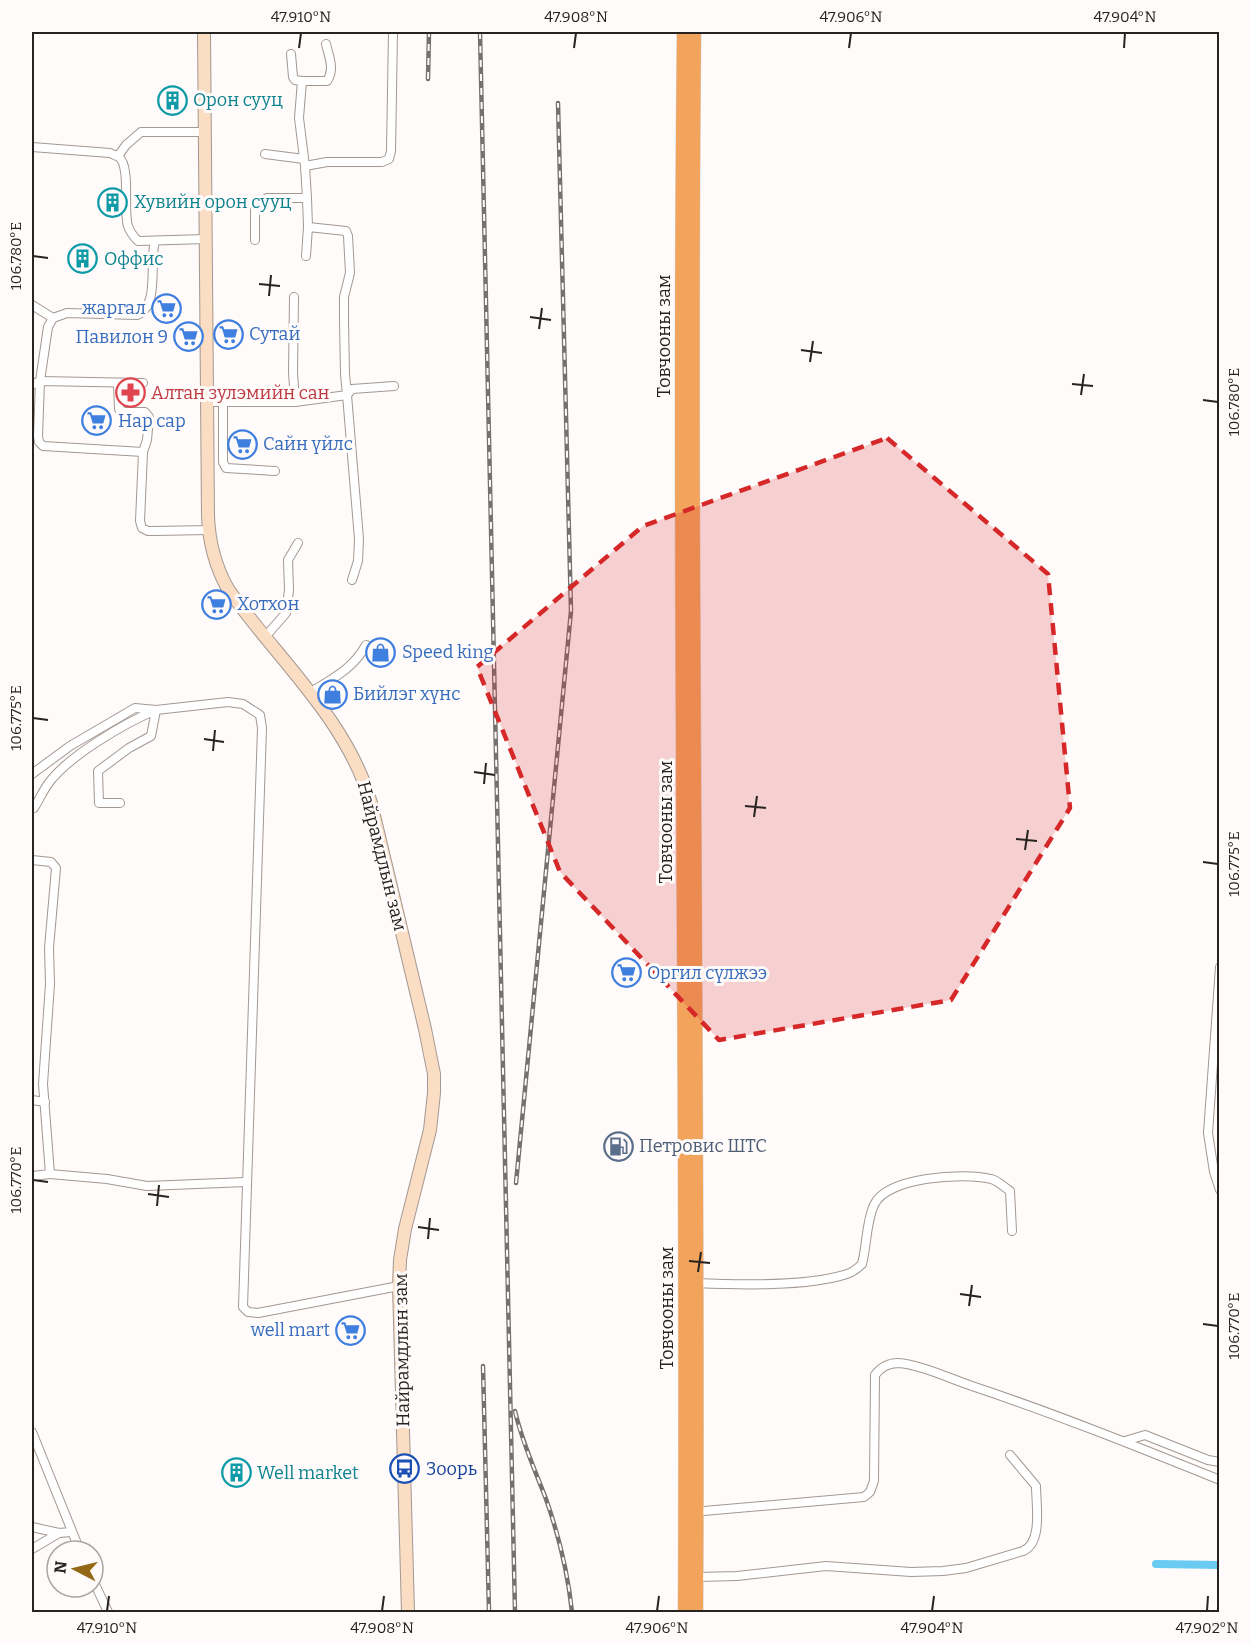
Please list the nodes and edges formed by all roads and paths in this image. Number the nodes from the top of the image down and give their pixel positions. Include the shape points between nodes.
1 (204, 32) edge
2 (393, 32) edge
3 (684, 32) edge
4 (694, 32) edge
5 (326, 44) dead end
6 (291, 54) dead end
7 (302, 81) junction
8 (205, 132) junction
9 (32, 147) edge
10 (265, 154) dead end
11 (118, 156) junction
12 (305, 163) junction
13 (307, 198) junction
14 (308, 227) junction
15 (206, 239) junction
16 (255, 240) dead end
17 (155, 241) junction
18 (306, 256) dead end
19 (294, 297) dead end
20 (32, 305) edge
21 (53, 318) junction
22 (40, 381) junction
23 (118, 383) junction
24 (143, 383) dead end
25 (32, 385) edge
26 (394, 386) dead end
27 (347, 395) junction
28 (207, 402) junction
29 (223, 402) junction
30 (295, 402) junction
31 (143, 452) junction
32 (275, 471) dead end
33 (209, 530) junction
34 (298, 543) dead end
35 (352, 580) dead end
36 (266, 637) junction
37 (366, 645) dead end
38 (309, 693) junction
39 (156, 710) junction
40 (32, 774) edge
41 (120, 803) dead end
42 (34, 808) dead end
43 (32, 860) edge
44 (1220, 967) edge
45 (32, 1100) edge
46 (45, 1102) junction
47 (50, 1174) junction
48 (32, 1176) edge
49 (246, 1182) junction
50 (1220, 1190) edge
51 (1012, 1231) dead end
52 (696, 1283) junction
53 (399, 1286) junction
54 (32, 1432) edge
55 (1125, 1441) junction
56 (1010, 1455) dead end
57 (1220, 1462) edge
58 (1220, 1480) edge
59 (691, 1512) junction
60 (32, 1527) edge
61 (71, 1532) junction
62 (59, 1533) junction
63 (74, 1539) edge
64 (32, 1550) edge
65 (697, 1577) junction
66 (408, 1612) edge
67 (685, 1612) edge
68 (696, 1612) edge

1 - 8 main road, Найрамдлын зам
2 - 12 street via 389,159
3 - 59 highway, Товчооны зам via 682,478
4 - 52 highway, Товчооны зам
5 - 7 street via 332,65 327,81
6 - 7 street via 293,77
7 - 12 street via 298,118
8 - 11 street via 141,132
8 - 15 main road, Найрамдлын зам
9 - 11 street
10 - 12 street
11 - 17 street via 123,162 127,225 138,241
12 - 13 street
13 - 14 street
13 - 16 street via 267,198 255,210
14 - 18 street
14 - 27 street via 340,229 348,236 350,273 344,297
15 - 17 street
15 - 28 main road, Найрамдлын зам
17 - 21 street via 151,300 142,313 67,313
19 - 30 street
20 - 21 street
21 - 22 street via 48,327
22 - 23 street
22 - 25 street
22 - 31 street via 38,436 42,446
23 - 24 street
23 - 31 street via 119,409 148,415
26 - 27 street via 352,389
27 - 30 street
27 - 35 street via 359,539
28 - 29 street
28 - 33 main road, Найрамдлын зам
29 - 30 street
29 - 32 street via 226,468
31 - 33 street via 142,528
33 - 36 main road, Найрамдлын зам via 223,579
34 - 36 street via 288,560 286,613
36 - 38 main road, Найрамдлын зам
37 - 38 street via 348,669
38 - 53 main road, Найрамдлын зам via 347,745 368,791 431,1056 434,1093 430,1130 404,1238
39 - 40 street via 135,708 70,746
39 - 41 street via 151,736 98,771 99,803
39 - 42 street via 71,760 49,783
39 - 49 street via 228,702 243,704 260,715 262,721
43 - 46 street via 51,862 56,868 49,948
44 - 50 street via 1208,1133
45 - 46 street
46 - 47 street
47 - 48 street
47 - 49 street via 147,1186
49 - 53 street via 242,1303 248,1312
51 - 52 street via 1010,1191 992,1179 941,1177 903,1183 886,1191 874,1204 862,1264 848,1274 794,1282
52 - 59 highway, Товчооны зам
53 - 66 main road, Найрамдлын зам
54 - 61 street
55 - 57 street via 1145,1435
55 - 58 street
55 - 59 street via 987,1391 891,1363 875,1375 874,1482 864,1497
56 - 65 street via 1036,1486 1036,1536 1032,1546 1023,1551 944,1571 826,1566
59 - 65 highway, Товчооны зам
59 - 67 highway, Товчооны зам
60 - 62 street
61 - 62 street
61 - 63 street
62 - 64 street
65 - 68 highway, Товчооны зам

